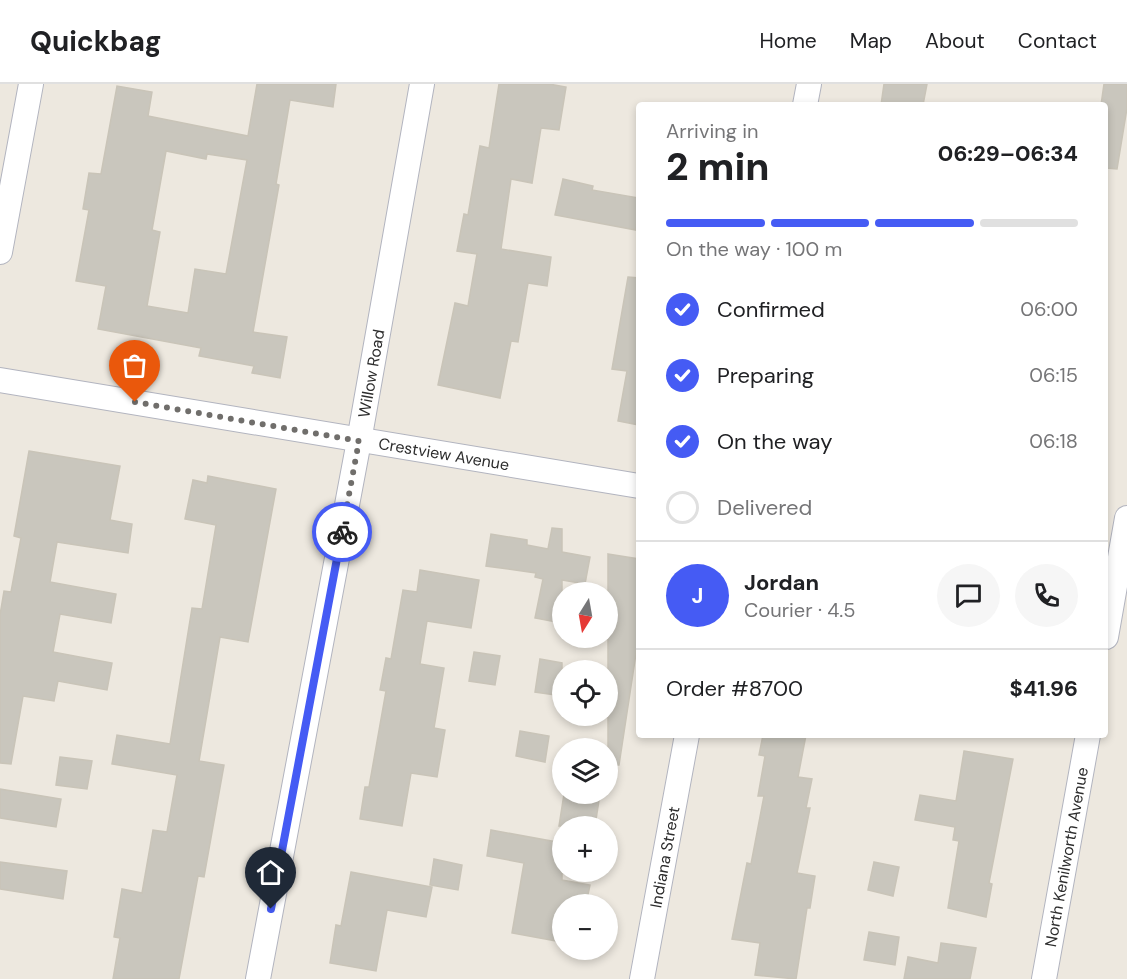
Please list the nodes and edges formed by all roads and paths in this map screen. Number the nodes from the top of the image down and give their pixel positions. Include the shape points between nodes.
1 (31, 84) edge
2 (422, 84) edge
3 (809, 84) edge
4 (806, 102) edge
5 (0, 252) edge
6 (0, 380) edge
7 (359, 441) junction
8 (636, 486) edge
9 (1127, 519) edge
10 (1117, 570) edge
11 (1108, 625) edge
12 (686, 738) edge
13 (1087, 738) edge
14 (258, 979) edge
15 (642, 979) edge
16 (1044, 979) edge

1 - 5 street
2 - 7 street, Willow Road
3 - 4 street
6 - 7 street, Crestview Avenue
7 - 8 street, Crestview Avenue
7 - 14 street, Willow Road
9 - 10 street
10 - 11 street
12 - 15 street, Indiana Street
13 - 16 street, North Kenilworth Avenue

